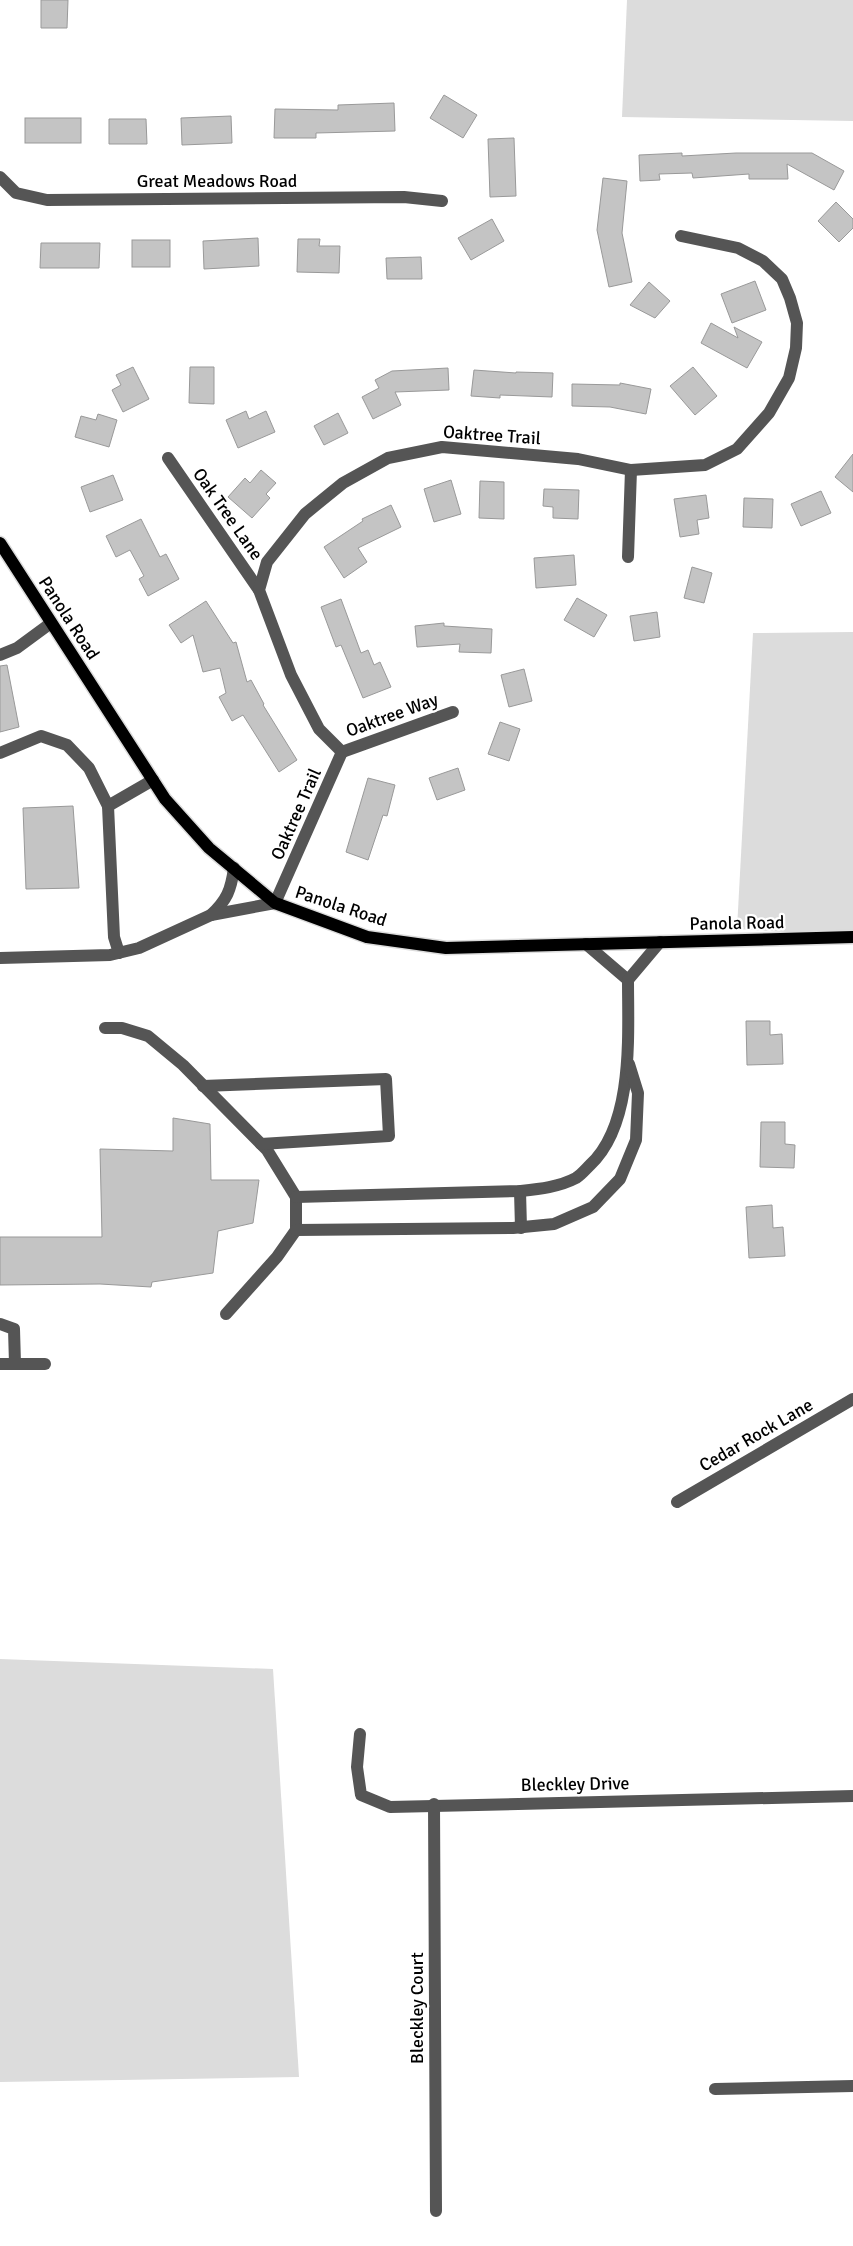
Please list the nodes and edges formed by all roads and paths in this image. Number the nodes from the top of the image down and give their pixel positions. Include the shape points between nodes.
1 (0, 177) edge
2 (442, 202) dead end
3 (681, 236) dead end
4 (168, 458) dead end
5 (631, 470) junction
6 (0, 543) edge
7 (628, 557) dead end
8 (259, 590) junction
9 (51, 623) junction
10 (0, 655) edge
11 (453, 712) dead end
12 (342, 752) junction
13 (0, 753) edge
14 (153, 780) junction
15 (108, 806) junction
16 (234, 868) junction
17 (275, 903) junction
18 (211, 915) junction
19 (853, 937) edge
20 (660, 942) junction
21 (586, 944) junction
22 (119, 953) junction
23 (0, 958) edge
24 (628, 980) junction
25 (105, 1028) dead end
26 (629, 1063) junction
27 (203, 1086) junction
28 (260, 1144) junction
29 (520, 1191) junction
30 (296, 1197) junction
31 (521, 1228) junction
32 (296, 1230) junction
33 (226, 1314) dead end
34 (0, 1324) edge
35 (0, 1364) edge
36 (15, 1364) junction
37 (45, 1364) dead end
38 (853, 1399) edge
39 (677, 1502) dead end
40 (360, 1734) dead end
41 (853, 1796) edge
42 (434, 1804) junction
43 (853, 2086) edge
44 (714, 2089) dead end
45 (436, 2211) dead end

1 - 2 street, Great Meadows Road via 16,193 47,200 404,197
3 - 5 street, Oaktree Trail via 738,248 763,261 782,279 797,323 796,348 789,378 769,413 737,449 705,465
4 - 8 street, Oak Tree Lane
5 - 7 street
5 - 8 street, Oaktree Trail via 578,460 442,448 388,458 344,483 305,514 267,562
6 - 9 main road, Panola Road
8 - 12 street via 291,675 319,729
9 - 10 street via 17,648
9 - 14 main road, Panola Road
11 - 12 street, Oaktree Way
12 - 17 street, Oaktree Trail
13 - 15 street via 41,736 67,745 89,768
14 - 15 street
14 - 16 main road, Panola Road via 165,799 209,848
15 - 22 street via 114,937
16 - 17 main road, Panola Road
16 - 18 street via 231,889
17 - 18 street
17 - 21 main road, Panola Road via 367,937 446,948
18 - 22 street via 140,948
19 - 20 main road, Panola Road
20 - 21 main road, Panola Road
20 - 24 street
21 - 24 street
22 - 23 street
24 - 26 street
25 - 27 street via 122,1028 148,1036
26 - 29 street via 615,1130 600,1156 577,1177 553,1186
26 - 31 street via 638,1093 636,1140 620,1179 593,1207 554,1224
27 - 28 street
27 - 28 street via 386,1079 389,1136
28 - 30 street
29 - 30 street
29 - 31 street
30 - 32 street
31 - 32 street
32 - 33 street via 277,1257
34 - 36 street via 14,1329
35 - 36 street
36 - 37 street
38 - 39 street, Cedar Rock Lane
40 - 42 street, Bleckley Drive via 357,1767 361,1795 390,1807
41 - 42 street, Bleckley Drive
42 - 45 street, Bleckley Court
43 - 44 street

